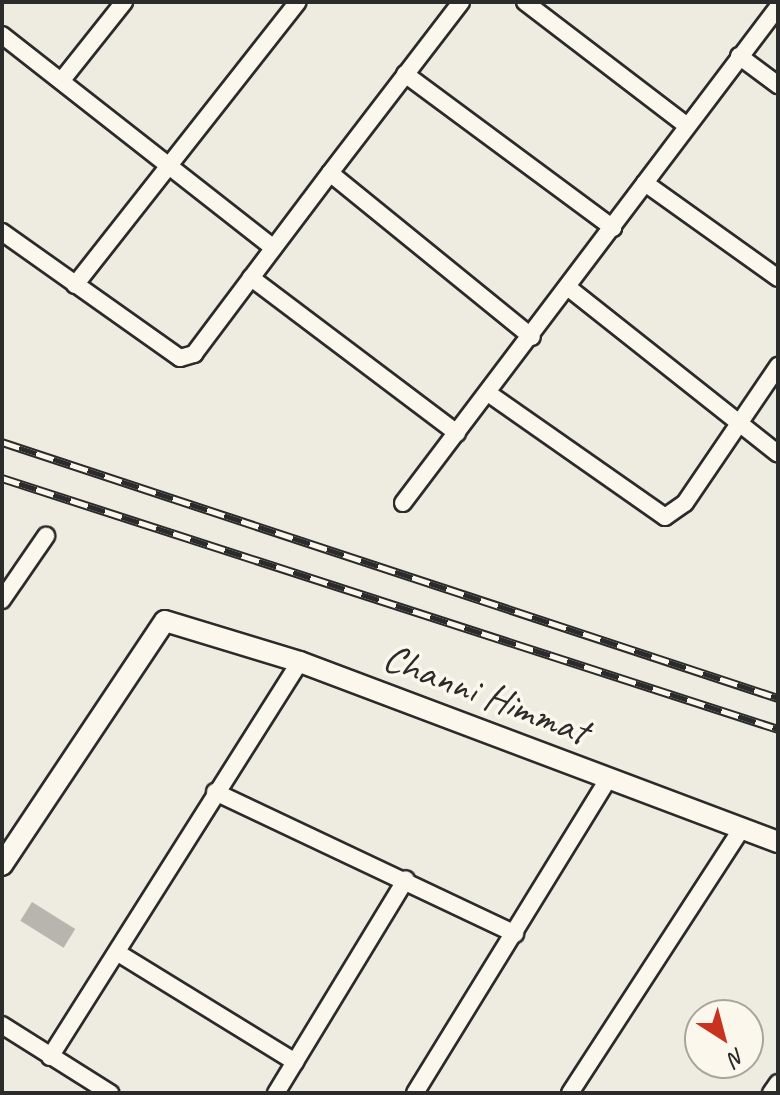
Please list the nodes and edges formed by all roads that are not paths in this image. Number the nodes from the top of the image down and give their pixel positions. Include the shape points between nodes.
1 (124, 2) edge
2 (298, 2) edge
3 (461, 2) edge
4 (525, 2) edge
5 (778, 7) edge
6 (2, 35) edge
7 (739, 56) junction
8 (405, 74) junction
9 (62, 80) junction
10 (778, 85) edge
11 (687, 126) junction
12 (171, 165) junction
13 (330, 173) junction
14 (645, 183) junction
15 (613, 228) junction
16 (2, 232) edge
17 (274, 248) junction
18 (251, 278) junction
19 (778, 278) edge
20 (75, 285) junction
21 (570, 289) junction
22 (532, 337) junction
23 (778, 366) edge
24 (488, 393) junction
25 (739, 423) junction
26 (457, 433) junction
27 (778, 454) edge
28 (403, 503) dead end
29 (46, 536) dead end
30 (2, 600) edge
31 (300, 662) junction
32 (608, 779) junction
33 (215, 792) junction
34 (743, 827) junction
35 (778, 842) edge
36 (2, 865) edge
37 (406, 879) junction
38 (515, 934) junction
39 (118, 953) junction
40 (2, 1025) edge
41 (50, 1057) junction
42 (295, 1062) junction
43 (778, 1083) edge
44 (110, 1093) edge
45 (276, 1093) edge
46 (415, 1093) edge
47 (570, 1093) edge
48 (771, 1093) edge

1 - 9 street
2 - 12 street
3 - 8 street
4 - 11 street
5 - 7 street
6 - 9 street
7 - 10 street
7 - 11 street
8 - 13 street
8 - 15 street
9 - 12 street
11 - 14 street
12 - 17 street
12 - 20 street
13 - 17 street
13 - 22 street
14 - 15 street
14 - 19 street
15 - 21 street
16 - 20 street
17 - 18 street
18 - 20 street via 187,358 172,354
18 - 26 street
21 - 22 street
21 - 25 street
22 - 24 street
23 - 25 street
24 - 25 street via 665,517 685,503
24 - 26 street
25 - 27 street
26 - 28 street
29 - 30 street
31 - 32 street, Channi Himmat
31 - 33 street
31 - 36 street, Channi Himmat via 165,621
32 - 34 street, Channi Himmat
32 - 38 street
33 - 37 street
33 - 39 street
34 - 35 street, Channi Himmat
34 - 47 street
37 - 38 street
37 - 42 street
38 - 46 street
39 - 41 street
39 - 42 street
40 - 41 street
41 - 44 street
42 - 45 street
43 - 48 street

